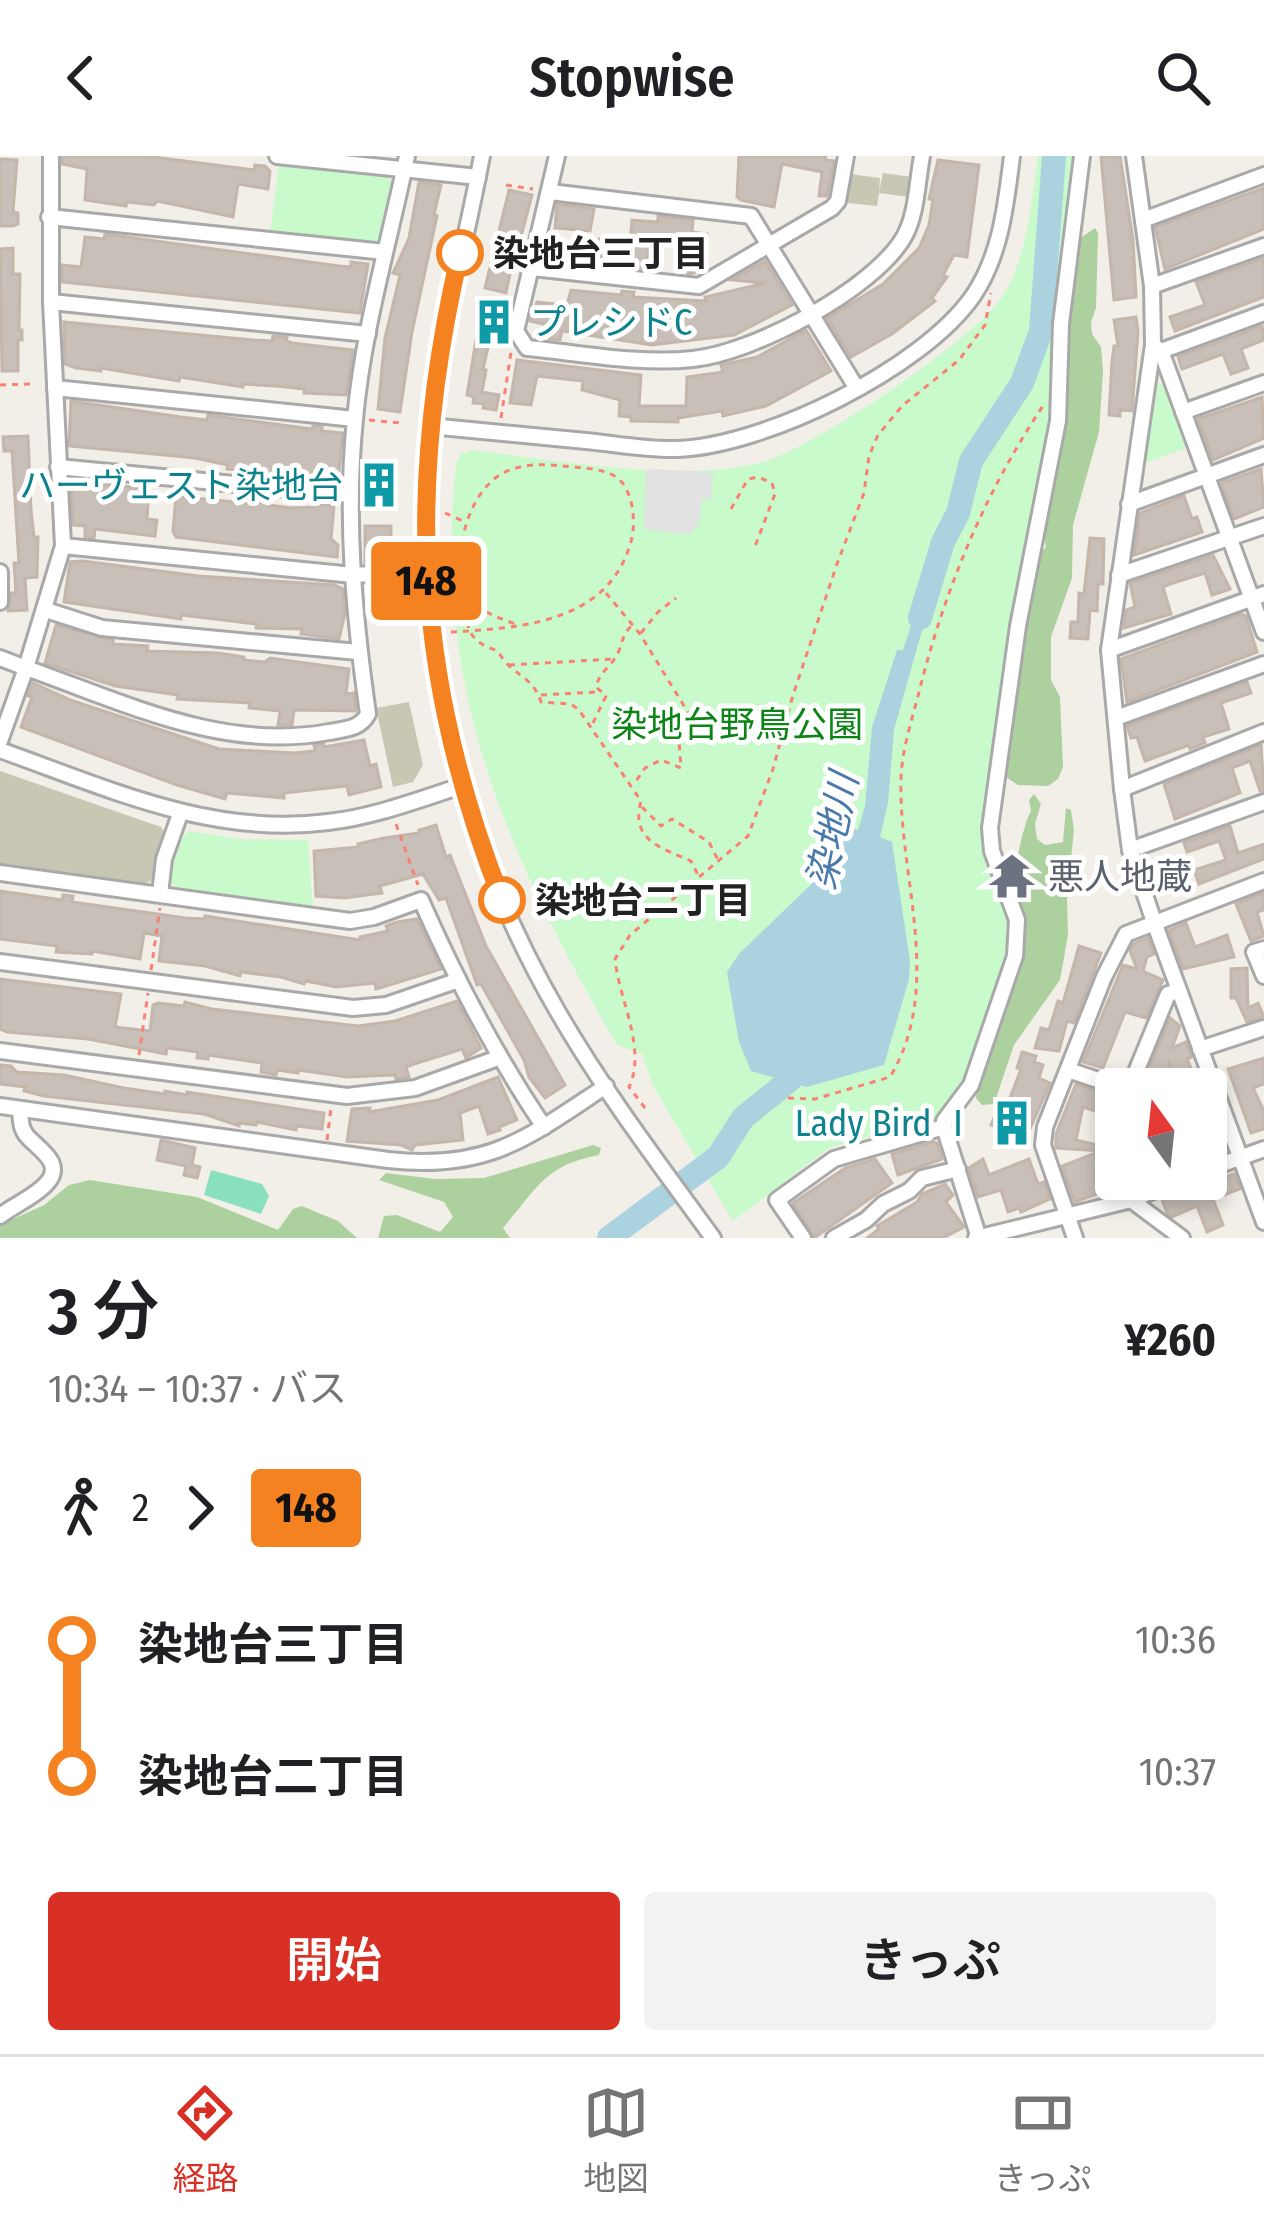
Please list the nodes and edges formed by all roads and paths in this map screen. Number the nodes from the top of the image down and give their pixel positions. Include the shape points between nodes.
1 (51, 156) edge
2 (278, 156) edge
3 (482, 156) edge
4 (557, 156) edge
5 (846, 156) edge
6 (922, 156) edge
7 (1012, 156) edge
8 (1082, 156) edge
9 (1137, 157) edge
10 (405, 163) edge
11 (1264, 175) edge
12 (478, 177) junction
13 (506, 185) dead end
14 (546, 191) junction
15 (49, 217) junction
16 (1142, 220) junction
17 (770, 245) junction
18 (1264, 246) edge
19 (385, 252) junction
20 (532, 268) junction
21 (1152, 286) junction
22 (991, 293) dead end
23 (51, 302) junction
24 (811, 313) junction
25 (1264, 313) edge
26 (368, 334) junction
27 (1157, 348) junction
28 (512, 352) dead end
29 (1149, 373) junction
30 (1059, 374) junction
31 (1264, 382) edge
32 (30, 384) dead end
33 (0, 386) edge
34 (856, 387) junction
35 (1174, 387) junction
36 (55, 388) junction
37 (1183, 412) junction
38 (358, 419) junction
39 (500, 420) dead end
40 (401, 423) dead end
41 (430, 426) junction
42 (1264, 455) edge
43 (58, 467) junction
44 (1206, 477) junction
45 (351, 495) junction
46 (1129, 504) junction
47 (731, 508) dead end
48 (445, 513) dead end
49 (466, 522) junction
50 (1264, 526) edge
51 (1229, 539) junction
52 (63, 546) junction
53 (754, 549) dead end
54 (0, 572) edge
55 (425, 572) junction
56 (352, 575) junction
57 (1119, 575) junction
58 (465, 583) junction
59 (605, 592) junction
60 (1258, 596) edge
61 (676, 598) dead end
62 (0, 602) edge
63 (46, 610) junction
64 (632, 624) junction
65 (518, 625) junction
66 (451, 632) dead end
67 (468, 632) junction
68 (1264, 632) edge
69 (640, 634) junction
70 (1109, 650) junction
71 (358, 652) junction
72 (0, 658) edge
73 (614, 659) junction
74 (1264, 664) edge
75 (507, 665) junction
76 (26, 668) junction
77 (601, 692) junction
78 (539, 695) junction
79 (1116, 718) junction
80 (591, 726) junction
81 (1264, 732) edge
82 (0, 746) edge
83 (461, 786) junction
84 (633, 786) junction
85 (1122, 789) junction
86 (1264, 802) edge
87 (640, 805) junction
88 (180, 814) junction
89 (396, 824) dead end
90 (1130, 850) junction
91 (719, 861) junction
92 (0, 873) edge
93 (699, 876) junction
94 (1264, 880) edge
95 (420, 890) dead end
96 (160, 894) junction
97 (159, 913) dead end
98 (1154, 922) junction
99 (1264, 949) edge
100 (0, 962) edge
101 (1264, 976) edge
102 (150, 977) dead end
103 (456, 981) junction
104 (1178, 991) junction
105 (147, 1000) dead end
106 (1264, 1028) edge
107 (1200, 1048) junction
108 (0, 1051) edge
109 (498, 1058) junction
110 (138, 1063) dead end
111 (1136, 1068) edge
112 (1205, 1068) edge
113 (1067, 1070) junction
114 (1095, 1079) edge
115 (606, 1086) junction
116 (788, 1098) dead end
117 (0, 1106) edge
118 (331, 1108) dead end
119 (646, 1108) dead end
120 (20, 1109) junction
121 (544, 1127) junction
122 (944, 1127) junction
123 (1227, 1129) edge
124 (328, 1134) dead end
125 (1264, 1148) edge
126 (1240, 1157) junction
127 (1227, 1162) edge
128 (958, 1169) junction
129 (1131, 1200) joint
130 (0, 1216) edge
131 (1068, 1216) junction
132 (1264, 1222) edge
133 (712, 1238) edge
134 (803, 1238) edge
135 (834, 1238) edge
136 (978, 1238) edge
137 (1076, 1238) edge
138 (1182, 1238) edge

1 - 15 street
2 - 10 street
3 - 12 street
4 - 14 street
5 - 17 street via 835,205
6 - 24 street via 901,242 873,274
7 - 34 street via 995,248 971,299 940,332
8 - 30 street
9 - 16 street
10 - 12 street
10 - 19 street
11 - 16 street
12 - 41 street
13 - 14 path
14 - 17 street via 747,214
14 - 20 street
15 - 19 street
15 - 23 street
16 - 21 street
17 - 20 street via 699,286
17 - 24 street
18 - 21 street
19 - 26 street
20 - 24 street via 516,331 527,347 697,359 756,342
21 - 27 street
22 - 91 path via 985,326 959,360 878,435 773,770 748,836
23 - 26 street
23 - 36 street
24 - 34 street
25 - 27 street
26 - 38 street
27 - 29 street
27 - 35 street
28 - 39 path
29 - 35 street
29 - 46 street
30 - 116 path via 974,528 931,643 908,735 901,776 917,957 900,1060 890,1077 815,1099
30 - 122 street via 1058,422 1018,626 989,838 1017,920 1015,956 971,1085
31 - 37 street
32 - 33 path
34 - 41 street via 789,424 698,447
35 - 37 street
36 - 38 street
36 - 43 street
37 - 44 street
38 - 40 path
38 - 45 street
41 - 55 street
42 - 44 street
43 - 45 street
43 - 52 street
44 - 46 street
44 - 51 street
45 - 56 street
46 - 57 street
47 - 53 path via 748,479 772,484
48 - 49 path
49 - 58 path
49 - 59 path via 484,485 506,470 536,463 602,470 622,482 634,533
50 - 51 street
51 - 57 street
51 - 60 street
52 - 56 street
52 - 63 street
54 - 62 street
55 - 56 street
55 - 83 street
56 - 71 street
57 - 70 street
58 - 65 path via 476,604
58 - 67 path
59 - 64 path
59 - 65 path via 570,614
60 - 68 street
60 - 70 street
61 - 69 path
63 - 71 street via 102,628
63 - 76 street
64 - 69 path
64 - 73 path
65 - 67 path
66 - 67 path
67 - 75 path
69 - 84 path via 689,723 679,741 681,768 656,762
70 - 79 street
71 - 76 street via 363,723 277,738 214,732
72 - 76 street
73 - 75 path
73 - 77 path via 598,677
74 - 79 street
75 - 78 path
76 - 82 street
77 - 78 path
77 - 80 path
78 - 80 path via 546,705 571,704
79 - 85 street
80 - 84 path
81 - 85 street
82 - 88 street
83 - 88 street via 327,822 248,825
83 - 115 street via 532,965
84 - 87 path
85 - 90 street
86 - 90 street
87 - 91 path via 661,826 672,819 709,842
87 - 93 path via 643,835 658,850 691,861
88 - 96 street
89 - 95 path
90 - 98 street
91 - 93 path
92 - 96 street
93 - 119 path via 630,935 615,959 636,1051 629,1087
94 - 98 street
96 - 103 street via 350,921 421,899
97 - 102 path
98 - 104 street
98 - 113 street via 1126,934
99 - 101 street via 1254,952
100 - 103 street via 352,1008
103 - 109 street
104 - 107 street
104 - 111 street via 1168,994
105 - 110 path
106 - 107 street
107 - 112 street
108 - 109 street via 347,1096 415,1088
109 - 121 street
113 - 114 street
113 - 131 street via 1043,1145
115 - 121 street
115 - 133 street
117 - 120 street
118 - 124 path
120 - 121 street via 419,1163 478,1158
120 - 130 street via 25,1135 45,1151 52,1174
122 - 128 street
122 - 134 street via 834,1159 777,1200
123 - 126 street
125 - 126 street
126 - 127 street
126 - 132 street
128 - 135 street via 922,1178
128 - 136 street
129 - 131 street
129 - 138 street
131 - 136 street
131 - 137 street

